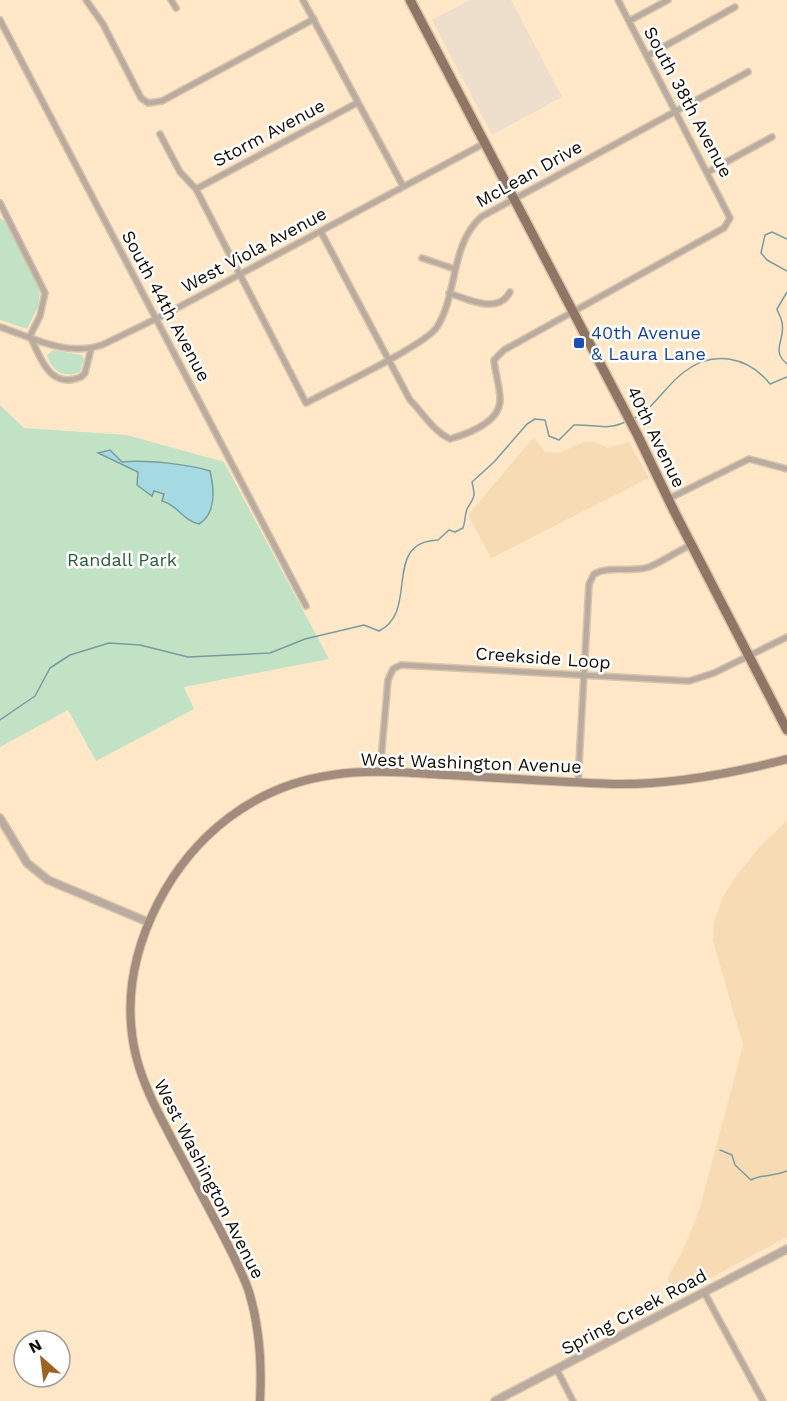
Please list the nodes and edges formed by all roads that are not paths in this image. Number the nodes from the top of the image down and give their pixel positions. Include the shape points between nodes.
1 (86, 0) edge
2 (171, 0) edge
3 (303, 0) edge
4 (410, 0) edge
5 (618, 0) edge
6 (668, 0) edge
7 (735, 7) dead end
8 (176, 8) dead end
9 (314, 19) junction
10 (0, 20) edge
11 (629, 21) junction
12 (647, 56) junction
13 (748, 72) dead end
14 (357, 103) junction
15 (676, 111) junction
16 (160, 134) dead end
17 (772, 137) dead end
18 (485, 143) junction
19 (708, 172) junction
20 (403, 186) junction
21 (196, 189) junction
22 (513, 198) junction
23 (0, 203) edge
24 (2, 210) edge
25 (321, 231) junction
26 (422, 258) dead end
27 (455, 269) junction
28 (240, 274) junction
29 (510, 292) dead end
30 (449, 293) junction
31 (572, 311) junction
32 (156, 317) junction
33 (0, 327) edge
34 (30, 336) junction
35 (91, 349) junction
36 (389, 359) junction
37 (787, 469) edge
38 (668, 499) junction
39 (691, 545) junction
40 (306, 606) dead end
41 (787, 637) edge
42 (749, 657) junction
43 (584, 676) junction
44 (787, 730) edge
45 (787, 759) edge
46 (380, 772) junction
47 (578, 782) junction
48 (0, 818) edge
49 (148, 922) junction
50 (787, 1249) edge
51 (704, 1292) junction
52 (557, 1370) junction
53 (260, 1401) edge
54 (495, 1401) edge
55 (573, 1401) edge
56 (763, 1401) edge

1 - 9 street via 103,24 141,98 148,103 162,101
2 - 8 street
3 - 9 street
4 - 18 main road, 40th Avenue
5 - 11 street, South 38th Avenue
6 - 11 street
7 - 12 street
9 - 14 street
10 - 32 street, South 44th Avenue
11 - 12 street, South 38th Avenue
12 - 15 street, South 38th Avenue
13 - 15 street, McLean Drive
14 - 20 street
14 - 21 street, Storm Avenue
15 - 19 street, South 38th Avenue
15 - 22 street, McLean Drive
16 - 21 street via 180,172
17 - 19 street
18 - 20 street, West Viola Avenue
18 - 22 main road, 40th Avenue
19 - 31 street, South 38th Avenue via 730,218 724,228
20 - 25 street, West Viola Avenue
21 - 28 street
22 - 27 street, McLean Drive via 474,223
22 - 31 main road, 40th Avenue
23 - 24 street
24 - 34 street via 45,292
25 - 28 street, West Viola Avenue
25 - 36 street
26 - 27 street
27 - 30 street, McLean Drive
28 - 32 street, West Viola Avenue
28 - 36 street, McLean Drive via 306,403
29 - 30 street via 506,300 496,304
30 - 36 street, McLean Drive via 436,330
31 - 36 street via 504,350 495,360 500,405 494,416 468,434 450,439 438,433 410,400
31 - 38 main road, 40th Avenue
32 - 35 street, West Viola Avenue
32 - 40 street, South 44th Avenue
33 - 34 street, West Viola Avenue
34 - 35 street, West Viola Avenue via 66,350
34 - 35 street via 49,374 56,379 81,377
37 - 38 street via 749,459
38 - 39 main road, 40th Avenue
39 - 42 main road, 40th Avenue
39 - 43 street via 649,567 629,571 606,569 594,574 589,584
41 - 42 street, Creekside Loop
42 - 43 street, Creekside Loop via 688,681
42 - 44 main road, 40th Avenue
43 - 46 street, Creekside Loop via 401,665 393,669 388,680
43 - 47 street
45 - 47 main road, West Washington Avenue via 725,775 667,782
46 - 47 main road, West Washington Avenue
46 - 49 main road, West Washington Avenue via 310,780 235,811 185,858
48 - 49 street via 27,863 48,880
49 - 53 main road, West Washington Avenue via 137,950 129,991 131,1035 141,1077 248,1289 257,1326
50 - 51 street, Spring Creek Road
51 - 52 street, Spring Creek Road
51 - 56 street
52 - 54 street, Spring Creek Road
52 - 55 street

